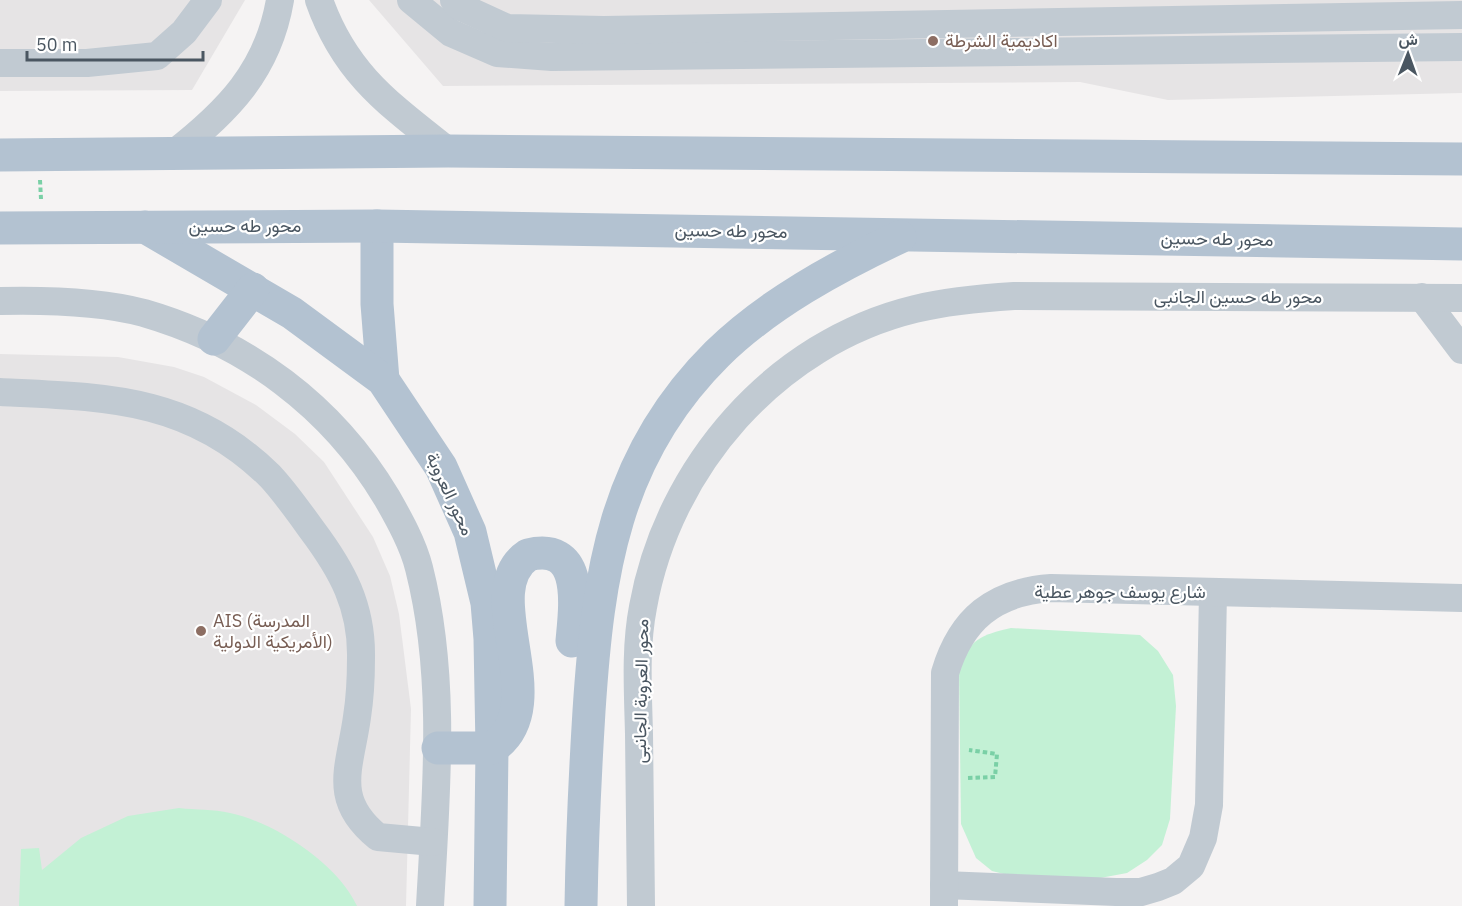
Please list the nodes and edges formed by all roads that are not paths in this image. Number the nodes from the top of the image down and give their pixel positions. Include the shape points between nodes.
1 (208, 0) edge
2 (280, 0) edge
3 (319, 0) edge
4 (411, 0) edge
5 (454, 0) edge
6 (1462, 15) edge
7 (1307, 16) junction
8 (1462, 47) edge
9 (1307, 48) junction
10 (0, 63) edge
11 (448, 152) junction
12 (173, 154) junction
13 (0, 155) edge
14 (1462, 159) edge
15 (144, 226) junction
16 (377, 226) junction
17 (0, 228) edge
18 (907, 233) junction
19 (1462, 244) edge
20 (253, 289) junction
21 (1014, 296) joint
22 (1422, 297) junction
23 (1462, 298) edge
24 (0, 301) edge
25 (214, 339) junction
26 (1462, 350) edge
27 (383, 380) junction
28 (0, 392) edge
29 (1213, 592) junction
30 (1462, 598) edge
31 (438, 748) junction
32 (492, 748) junction
33 (584, 797) junction
34 (433, 842) junction
35 (944, 895) edge
36 (430, 906) edge
37 (490, 906) edge
38 (581, 906) edge
39 (641, 906) edge

1 - 10 street via 184,32 157,56 87,63
2 - 12 street via 271,35 251,77 222,114
3 - 11 street via 334,37 363,79
4 - 9 street via 451,33 497,53 552,57
5 - 7 street via 507,28 593,30
6 - 7 street
7 - 9 street
8 - 9 street
11 - 12 main road
11 - 14 main road
12 - 13 main road
15 - 16 main road, محور طه حسين
15 - 17 main road, محور طه حسين
15 - 20 main road, محور العروبة
16 - 18 main road, محور طه حسين
16 - 27 main road via 377,304
18 - 19 main road, محور طه حسين
18 - 33 main road via 831,272 755,322 685,390 657,430 634,473 606,557 592,664
20 - 25 main road
20 - 27 main road, محور العروبة via 322,332
21 - 22 street, محور طه حسين الجانبى
21 - 39 street, محور العروبة الجانبى via 967,299 914,309 864,326 816,351 772,382 734,418 701,461 674,506 655,556 643,608 638,661
22 - 23 street, محور طه حسين الجانبى
22 - 26 street
24 - 25 street via 88,305 143,313
25 - 31 street via 255,361 337,429 398,516 418,566 430,627
27 - 32 main road, محور العروبة via 441,467 470,532 483,585 490,639
28 - 34 street via 91,397 140,404 186,418 231,443 270,477 337,563 357,609 359,697 346,771 347,793 354,812 378,837
29 - 30 street, شارع يوسف جوهر عطية
29 - 35 street via 1209,805 1203,838 1191,866 1173,881 1142,892
29 - 35 street, شارع يوسف جوهر عطية via 1051,588 1014,594 976,616 961,634 945,673
31 - 32 main road
31 - 34 street
32 - 33 main road via 513,727 518,708 509,600 513,569 528,555 550,553 567,566 576,600 567,724 574,771
32 - 37 main road, محور العروبة
33 - 38 main road
34 - 36 street

